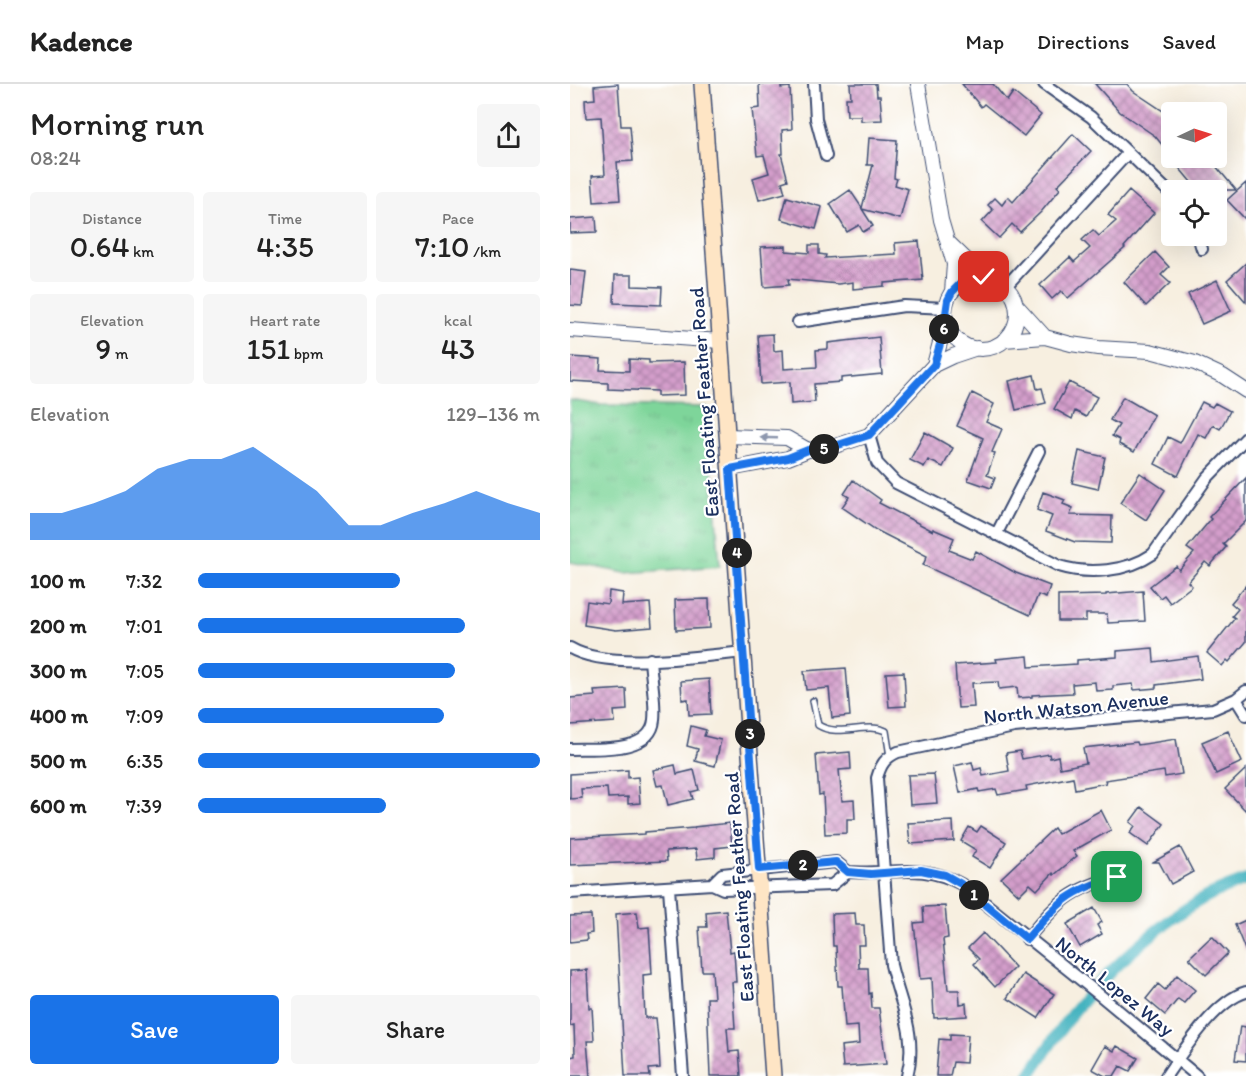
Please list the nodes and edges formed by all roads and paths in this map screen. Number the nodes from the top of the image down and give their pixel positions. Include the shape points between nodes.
1 (702, 84) edge
2 (814, 84) edge
3 (918, 84) edge
4 (1044, 84) edge
5 (1128, 153) junction
6 (826, 156) dead end
7 (1161, 184) edge
8 (948, 242) junction
9 (1201, 246) edge
10 (1202, 249) dead end
11 (984, 277) junction
12 (1006, 286) junction
13 (952, 292) junction
14 (1017, 306) junction
15 (946, 314) junction
16 (798, 322) dead end
17 (570, 330) edge
18 (1045, 337) junction
19 (1004, 340) junction
20 (720, 341) junction
21 (977, 348) junction
22 (934, 365) junction
23 (1246, 390) edge
24 (869, 435) junction
25 (728, 436) junction
26 (1246, 438) edge
27 (808, 450) junction
28 (1039, 451) dead end
29 (730, 469) junction
30 (996, 535) junction
31 (570, 648) edge
32 (744, 652) junction
33 (650, 659) junction
34 (1246, 691) edge
35 (1236, 699) junction
36 (813, 700) dead end
37 (1246, 715) edge
38 (570, 749) edge
39 (887, 757) junction
40 (759, 869) junction
41 (848, 872) junction
42 (884, 873) junction
43 (1117, 877) dead end
44 (712, 884) junction
45 (760, 887) junction
46 (669, 888) junction
47 (570, 894) edge
48 (1027, 939) junction
49 (1246, 992) edge
50 (1177, 1060) junction
51 (683, 1076) edge
52 (773, 1076) edge
53 (907, 1076) edge
54 (1166, 1076) edge
55 (1197, 1076) edge

1 - 20 main road, East Floating Feather Road
2 - 6 street via 816,119
3 - 8 street
4 - 5 street via 1091,117
5 - 7 street
5 - 12 street
8 - 11 street
8 - 13 street via 954,264
9 - 10 street
11 - 12 street
11 - 13 street via 961,283
12 - 14 street
13 - 15 street
14 - 18 street
14 - 19 street via 1016,325
15 - 16 street via 904,306
15 - 21 street via 957,339
15 - 22 street
17 - 20 street
18 - 19 street
18 - 23 street via 1180,358
19 - 21 street via 996,346
20 - 25 main road, East Floating Feather Road
21 - 22 street
22 - 24 street
24 - 27 street via 829,448
24 - 30 street via 877,463 896,483
27 -> 25 street via 787,438
25 - 29 main road, East Floating Feather Road
26 - 30 street via 1207,478 1162,544 1141,562 1128,567 1072,570
27 - 29 street via 788,458
28 - 30 street
29 - 32 main road, East Floating Feather Road
31 - 33 street via 608,659
32 - 33 street
32 - 40 main road, East Floating Feather Road
33 - 38 street via 654,720 651,733 628,746
34 - 35 street, North Watson Avenue
35 - 37 street
35 - 39 street, North Watson Avenue via 1213,710 1014,727
36 - 39 lane via 818,725 823,728 837,731 876,727 886,731
39 - 42 street via 877,778
40 - 41 street, North Lopez Way via 836,862
40 - 44 street, North Lopez Way via 722,874
40 - 45 main road, East Floating Feather Road
41 - 42 street, North Lopez Way
41 - 45 street, North Lopez Way via 832,885
42 - 48 street, North Lopez Way via 921,870 945,875
42 - 53 street via 891,965 912,1044
43 - 48 street via 1092,883 1069,895
44 - 45 street, North Lopez Way via 723,889
44 - 46 street
45 - 52 main road, East Floating Feather Road
46 - 47 street
46 - 51 street
48 - 50 street, North Lopez Way
49 - 50 street via 1236,995 1218,1011
50 - 54 street
50 - 55 street, North Lopez Way

